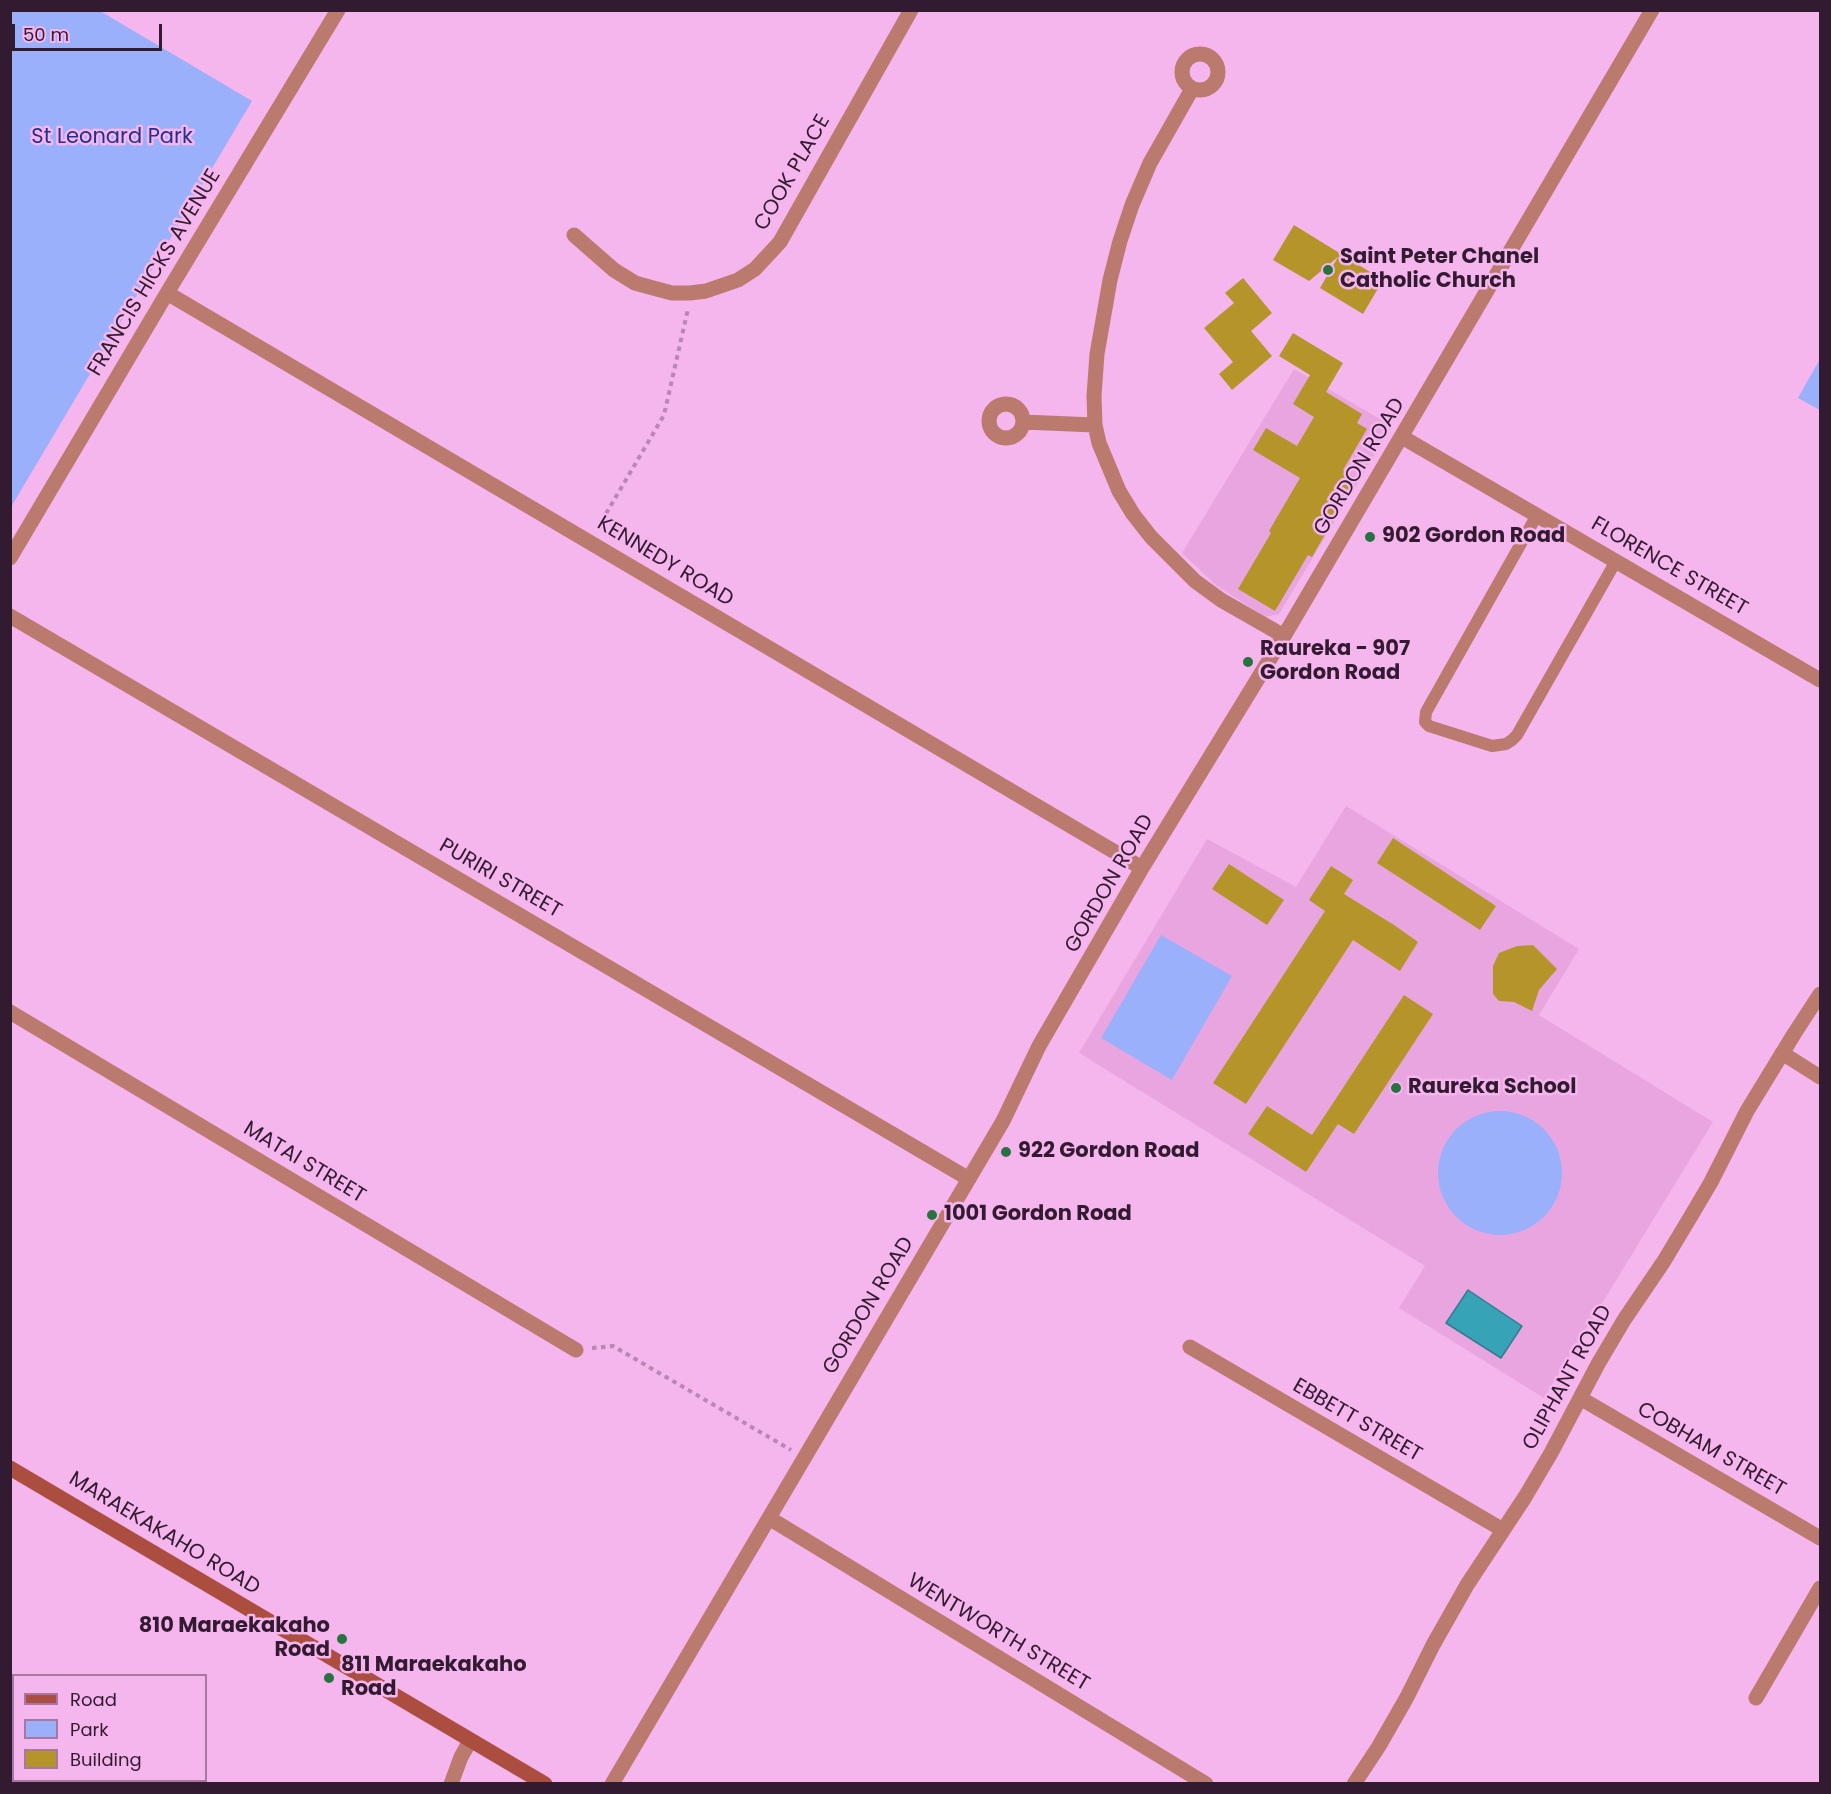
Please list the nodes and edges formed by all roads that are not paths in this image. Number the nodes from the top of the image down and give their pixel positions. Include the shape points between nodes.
1 (338, 10) edge
2 (911, 10) edge
3 (1652, 10) edge
4 (1192, 89) dead end
5 (574, 235) dead end
6 (167, 293) junction
7 (1023, 422) dead end
8 (1095, 425) junction
9 (1402, 437) junction
10 (1537, 515) junction
11 (10, 558) edge
12 (1616, 561) junction
13 (10, 616) edge
14 (1284, 636) junction
15 (1821, 680) edge
16 (1142, 868) junction
17 (1821, 994) edge
18 (10, 1012) edge
19 (1782, 1053) junction
20 (1821, 1077) edge
21 (969, 1179) junction
22 (1190, 1347) dead end
23 (576, 1350) road end
24 (1580, 1398) junction
25 (10, 1468) edge
26 (769, 1518) junction
27 (1503, 1530) junction
28 (1821, 1538) edge
29 (1821, 1588) edge
30 (1756, 1698) dead end
31 (470, 1741) junction
32 (451, 1784) edge
33 (545, 1784) edge
34 (612, 1784) edge
35 (1206, 1784) edge
36 (1354, 1784) edge

1 - 6 street, FRANCIS HICKS AVENUE
2 - 5 street, COOK PLACE via 780,242 738,280 690,293 672,293 634,283
3 - 9 street, GORDON ROAD
4 - 8 street via 1150,163 1120,241 1097,354
6 - 11 street, FRANCIS HICKS AVENUE
6 - 16 street, KENNEDY ROAD
7 - 8 street
8 - 14 street via 1119,491 1150,537 1221,600
9 - 10 street, FLORENCE STREET
9 - 14 street, GORDON ROAD
10 - 12 street, FLORENCE STREET
10 - 12 lane via 1426,712 1425,722 1429,726 1492,746 1512,740
12 - 15 street, FLORENCE STREET
13 - 21 street, PURIRI STREET
14 - 16 street, GORDON ROAD
16 - 21 street, GORDON ROAD via 1039,1046 1004,1121
17 - 19 street, OLIPHANT ROAD
18 - 23 street, MATAI STREET
19 - 20 street
19 - 24 street, OLIPHANT ROAD via 1746,1111 1711,1182
21 - 26 street, GORDON ROAD
22 - 27 street, EBBETT STREET
24 - 27 street, OLIPHANT ROAD
24 - 28 street, COBHAM STREET
25 - 31 main road, MARAEKAKAHO ROAD
26 - 34 street, GORDON ROAD
26 - 35 street, WENTWORTH STREET
27 - 36 street, OLIPHANT ROAD via 1467,1585 1407,1697
29 - 30 street
31 - 32 street
31 - 33 main road, MARAEKAKAHO ROAD

